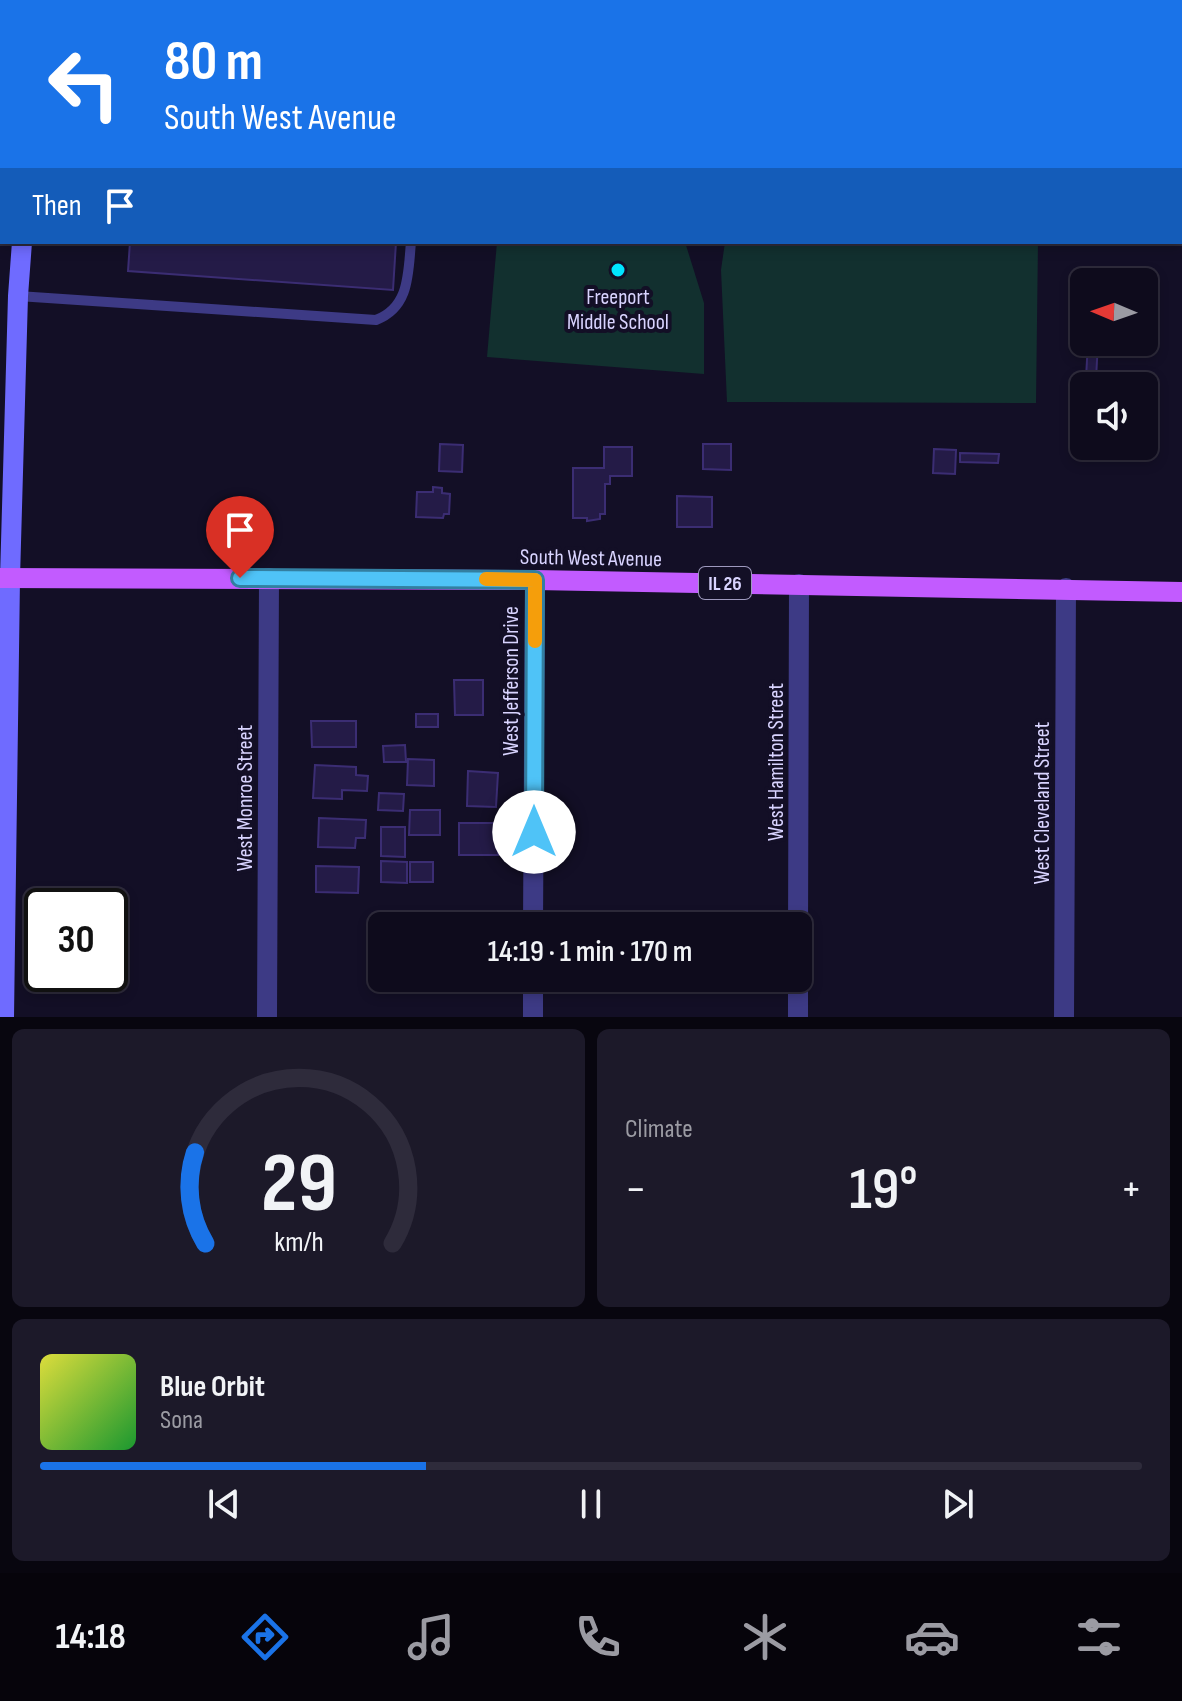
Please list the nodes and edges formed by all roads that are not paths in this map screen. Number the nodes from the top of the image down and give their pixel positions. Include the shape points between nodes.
1 (22, 244) edge
2 (411, 244) edge
3 (18, 296) junction
4 (5, 578) edge
5 (269, 578) junction
6 (535, 580) junction
7 (799, 584) junction
8 (1066, 588) junction
9 (1182, 592) edge
10 (2, 896) edge
11 (533, 912) edge
12 (798, 912) edge
13 (533, 992) edge
14 (798, 992) edge
15 (4, 1017) edge
16 (267, 1017) edge
17 (533, 1017) edge
18 (798, 1017) edge
19 (1064, 1017) edge

1 - 3 main road
2 - 3 lane via 404,293 376,320
3 - 4 main road
4 - 5 main road, South West Avenue / IL 26
4 - 10 main road
5 - 6 main road, South West Avenue / IL 26
5 - 16 street, West Monroe Street
6 - 7 main road, South West Avenue / IL 26
6 - 11 street, West Jefferson Drive
7 - 8 main road, South West Avenue / IL 26
7 - 12 street, West Hamilton Street
8 - 9 main road, South West Avenue / IL 26
8 - 19 street, West Cleveland Street
10 - 15 main road
13 - 17 street
14 - 18 street

